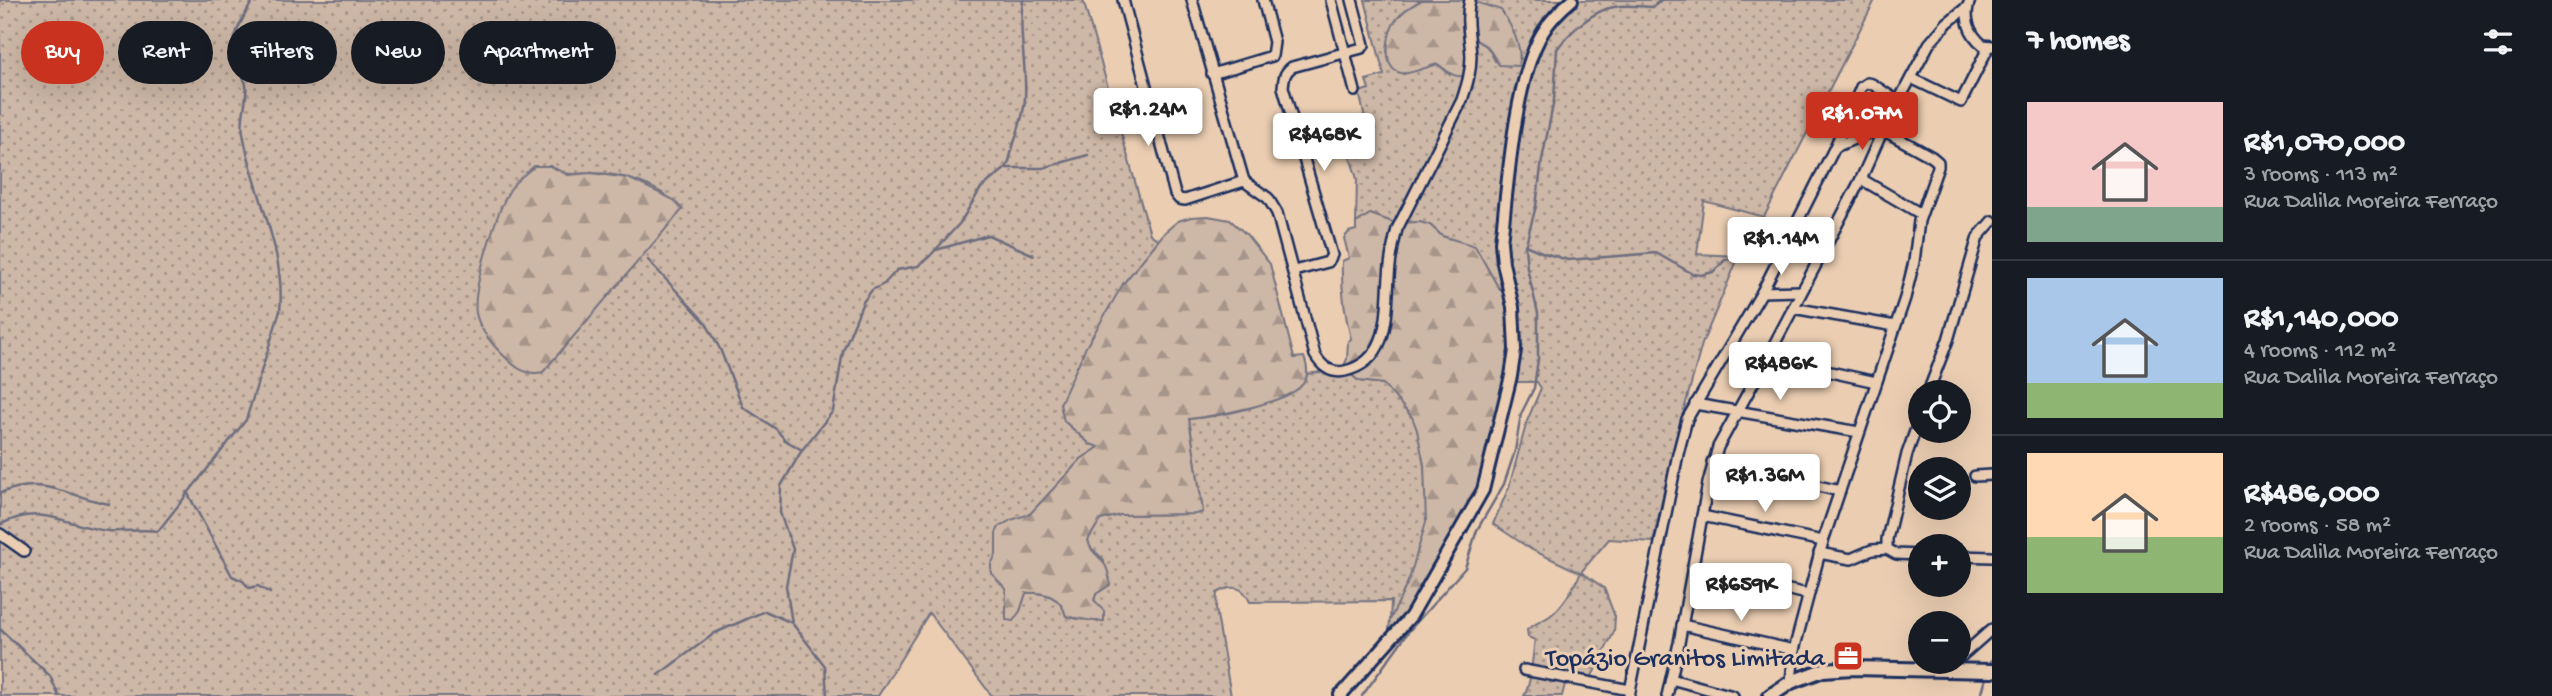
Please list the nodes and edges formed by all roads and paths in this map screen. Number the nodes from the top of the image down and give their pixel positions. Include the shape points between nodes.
1 (1123, 0) edge
2 (1192, 0) edge
3 (1263, 0) edge
4 (1331, 0) edge
5 (1352, 0) edge
6 (1470, 0) edge
7 (1572, 0) edge
8 (1968, 3) edge
9 (1991, 46) edge
10 (1345, 52) junction
11 (1212, 74) junction
12 (1911, 78) junction
13 (1355, 91) dead end
14 (1899, 102) junction
15 (1883, 130) junction
16 (1835, 147) junction
17 (1861, 178) junction
18 (1244, 181) junction
19 (1921, 214) junction
20 (1992, 221) edge
21 (1294, 271) junction
22 (1801, 291) junction
23 (1762, 292) junction
24 (1793, 308) junction
25 (1895, 326) junction
26 (1767, 358) junction
27 (1933, 380) edge
28 (1876, 382) junction
29 (1695, 404) junction
30 (1737, 410) junction
31 (1859, 432) junction
32 (1912, 443) edge
33 (1712, 462) junction
34 (1992, 475) edge
35 (1975, 476) dead end
36 (1840, 491) junction
37 (1702, 516) junction
38 (0, 534) edge
39 (1822, 541) junction
40 (1887, 549) junction
41 (24, 551) dead end
42 (1819, 553) junction
43 (1908, 554) edge
44 (1971, 556) edge
45 (1992, 557) edge
46 (1692, 570) junction
47 (1808, 594) junction
48 (1682, 625) junction
49 (1992, 629) edge
50 (1971, 647) edge
51 (1794, 650) junction
52 (1908, 665) edge
53 (1971, 669) edge
54 (1524, 670) dead end
55 (1992, 671) edge
56 (1671, 679) junction
57 (1791, 682) junction
58 (1630, 693) edge
59 (1342, 694) edge
60 (1335, 696) edge
61 (1667, 696) edge
62 (1733, 696) edge
63 (1770, 696) edge

1 - 18 street via 1175,194 1185,200
2 - 11 street
3 - 11 street via 1274,42 1272,56
4 - 10 street
5 - 10 street via 1364,45
6 - 21 street via 1469,78 1397,229 1385,329 1368,359 1357,368 1340,372 1321,365
7 - 59 street via 1543,32 1525,78 1501,242 1513,307 1515,351 1483,490 1411,616
8 - 9 street via 1970,30 1977,40
8 - 12 street via 1937,33
9 - 12 street via 1961,102
10 - 13 street
10 - 21 street via 1292,67 1284,78 1332,255 1328,262
11 - 18 street
12 - 14 street
14 - 15 street
14 - 16 street via 1872,83 1861,87
15 - 16 street
15 - 17 street
15 - 19 street via 1938,162
16 - 23 street
17 - 19 street
17 - 22 street
18 - 21 street via 1268,198 1277,213
19 - 25 street via 1910,280
20 - 27 street via 1978,237
22 - 23 street
22 - 24 street
23 - 29 street
24 - 25 street
24 - 26 street
25 - 28 street
26 - 28 street
26 - 30 street
28 - 31 street
29 - 30 street
29 - 58 street via 1683,431
30 - 31 street
30 - 33 street
31 - 36 street
32 - 40 street
33 - 36 street
33 - 37 street
34 - 35 street
36 - 39 street
37 - 39 street
37 - 46 street
38 - 41 street
39 - 42 street
40 - 42 street via 1851,559
40 - 43 street
42 - 47 street
44 - 45 street
46 - 47 street
46 - 48 street
47 - 51 street
48 - 51 street
48 - 56 street
49 - 50 street
51 - 57 street
52 - 57 main road via 1823,670
53 - 55 main road
54 - 58 street
56 - 61 street
56 - 62 street
57 - 63 main road
59 - 60 street

